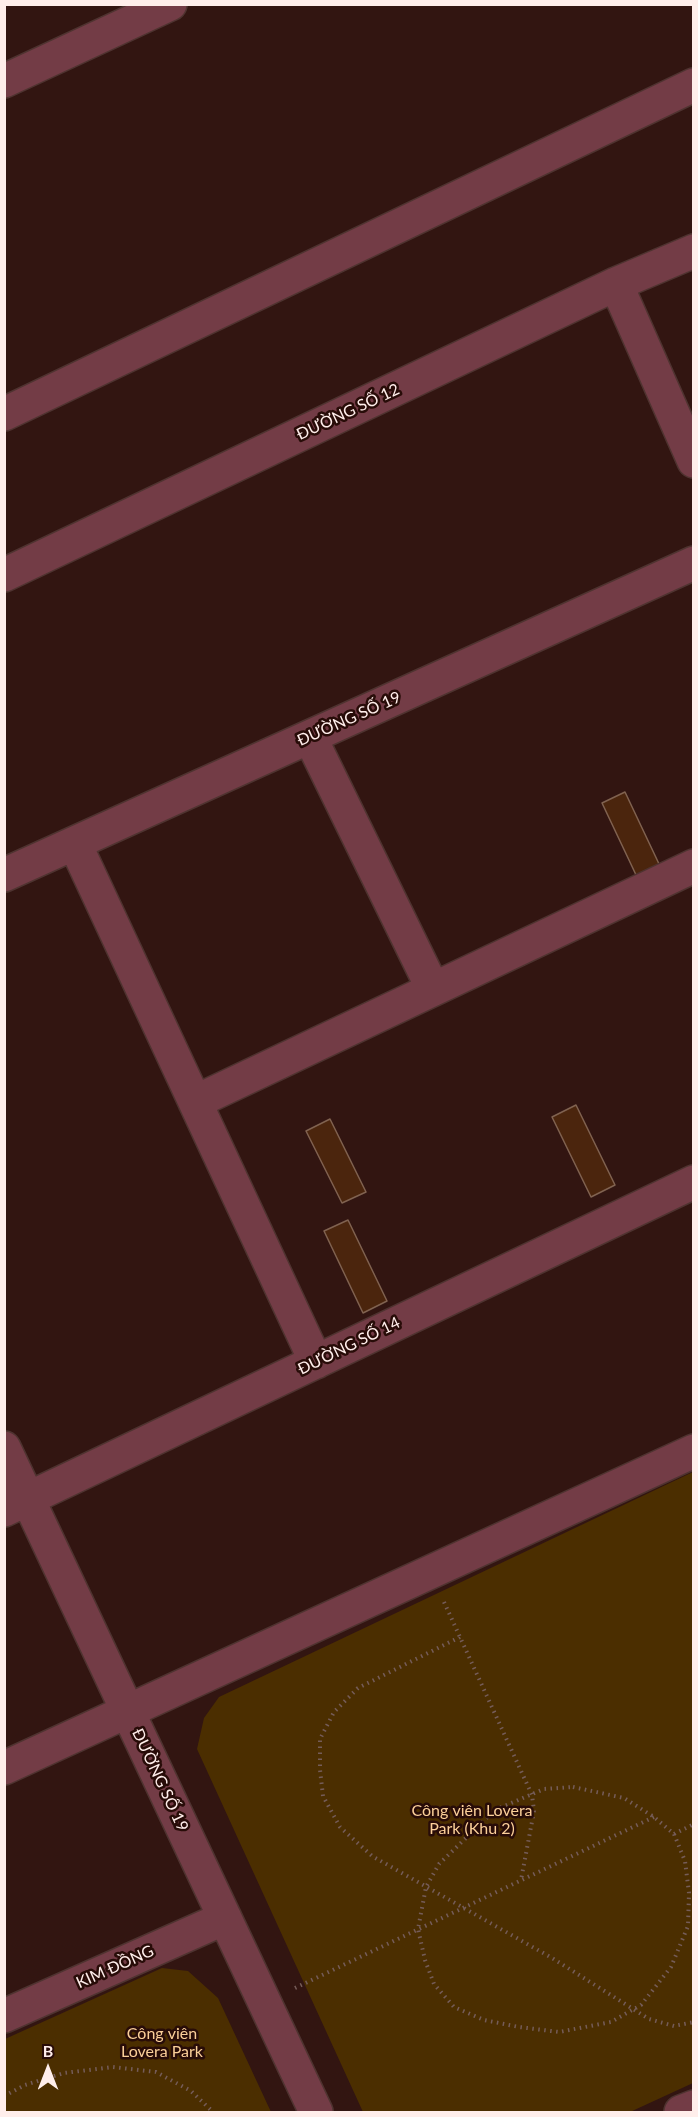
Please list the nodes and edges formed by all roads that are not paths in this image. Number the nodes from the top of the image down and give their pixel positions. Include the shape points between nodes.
1 (170, 4) edge
2 (4, 81) edge
3 (693, 85) edge
4 (693, 251) edge
5 (616, 284) junction
6 (4, 414) edge
7 (693, 461) edge
8 (693, 563) edge
9 (4, 575) edge
10 (310, 737) junction
11 (75, 844) junction
12 (693, 866) edge
13 (4, 875) edge
14 (433, 989) junction
15 (195, 1102) junction
16 (693, 1182) edge
17 (316, 1362) junction
18 (4, 1448) edge
19 (693, 1451) edge
20 (16, 1504) edge
21 (127, 1710) junction
22 (4, 1767) edge
23 (225, 1918) junction
24 (4, 2016) edge
25 (693, 2107) edge
26 (316, 2112) edge
27 (681, 2112) edge

1 - 2 street
3 - 6 street
4 - 5 street, ĐƯỜNG SỐ 12
5 - 7 street
5 - 9 street, ĐƯỜNG SỐ 12
8 - 10 street, ĐƯỜNG SỐ 19
10 - 11 street, ĐƯỜNG SỐ 19
10 - 14 street
11 - 13 street, ĐƯỜNG SỐ 19
11 - 15 street
12 - 14 street
14 - 15 street
15 - 17 street
16 - 17 street, ĐƯỜNG SỐ 14
17 - 20 street, ĐƯỜNG SỐ 14
18 - 20 street, ĐƯỜNG SỐ 19
19 - 21 street
20 - 21 street, ĐƯỜNG SỐ 19
21 - 22 street
21 - 23 street, ĐƯỜNG SỐ 19
23 - 24 street, KIM ĐỒNG
23 - 26 street, ĐƯỜNG SỐ 19
25 - 27 street

